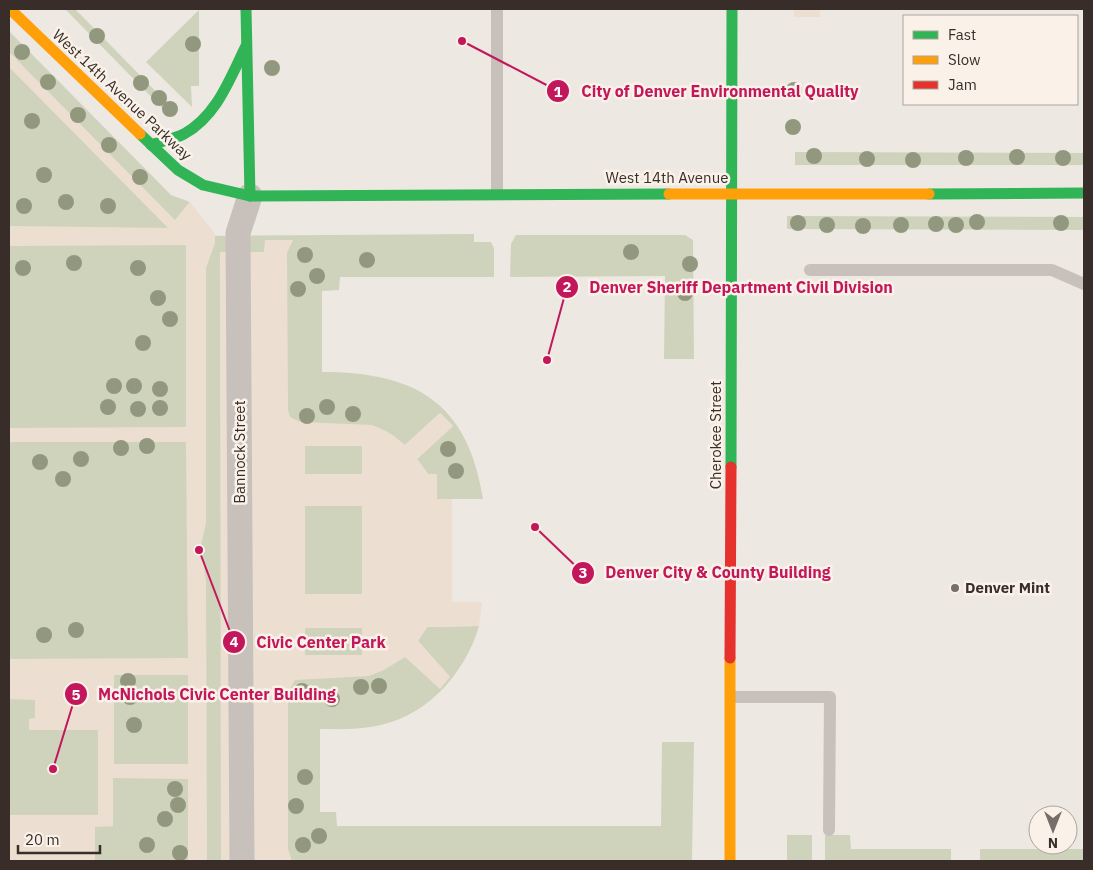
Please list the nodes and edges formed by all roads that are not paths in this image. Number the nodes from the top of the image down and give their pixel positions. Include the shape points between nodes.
1 (10, 9) edge
2 (246, 9) edge
3 (497, 9) edge
4 (732, 9) edge
5 (247, 45) junction
6 (151, 145) junction
7 (732, 193) junction
8 (1084, 193) edge
9 (497, 194) junction
10 (250, 196) junction
11 (810, 270) dead end
12 (1084, 284) edge
13 (731, 697) junction
14 (829, 830) dead end
15 (242, 861) edge
16 (730, 861) edge

1 - 6 street, West 14th Avenue Parkway
2 - 5 street, Bannock Street
3 - 9 lane
4 - 7 street, Cherokee Street
5 - 6 street, Bannock Street via 211,112 184,134
5 - 10 street, Bannock Street
6 - 10 street, West 14th Avenue Parkway via 178,170 202,186
7 - 8 street, West 14th Avenue
7 - 9 street, West 14th Avenue
7 - 13 street, Cherokee Street
9 - 10 street, West 14th Avenue
10 - 15 street, Bannock Street via 238,233
11 - 12 lane via 1052,270
13 - 14 lane via 830,697
13 - 16 street, Cherokee Street

